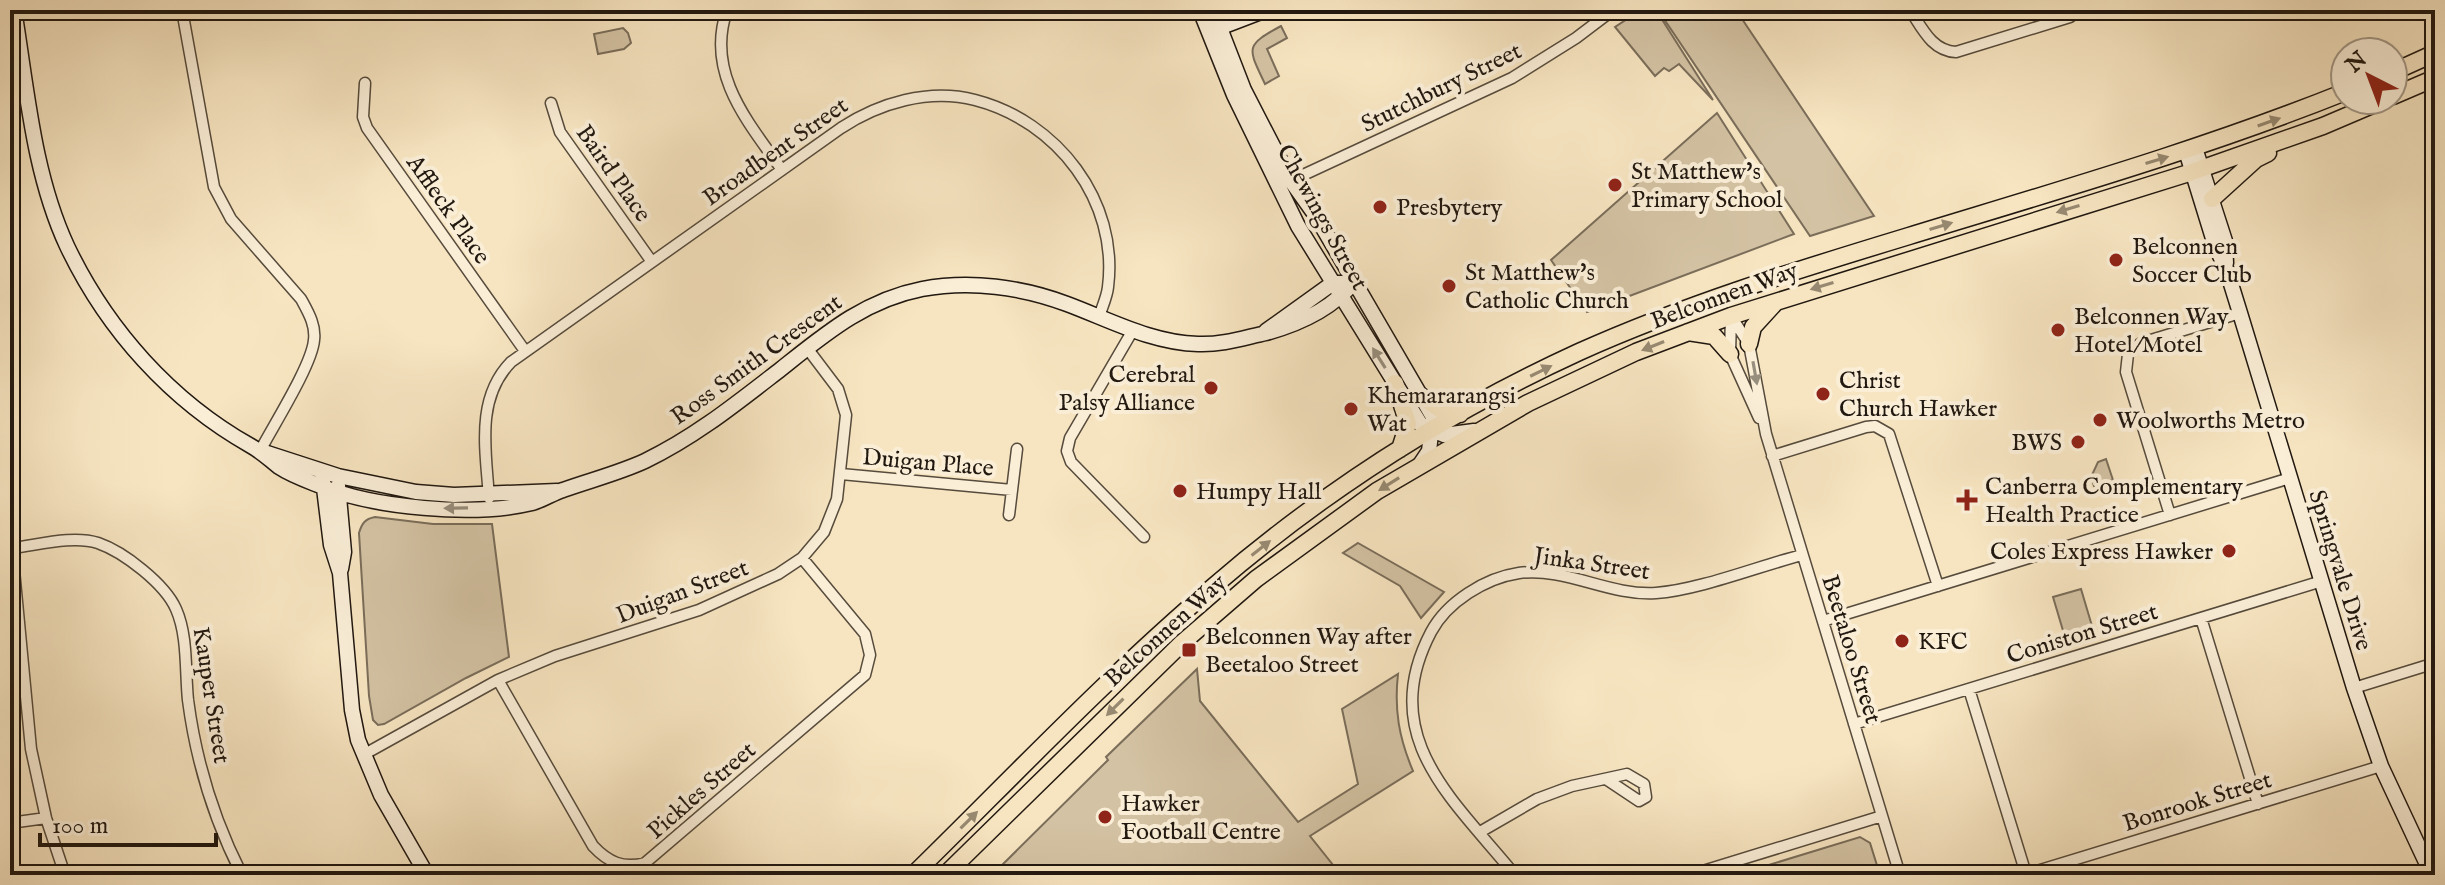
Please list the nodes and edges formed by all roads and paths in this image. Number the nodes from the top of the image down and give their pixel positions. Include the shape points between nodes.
1 (14, 10) edge
2 (182, 10) edge
3 (727, 10) edge
4 (1266, 10) edge
5 (1613, 10) edge
6 (1910, 10) edge
7 (2078, 10) edge
8 (1212, 17) edge
9 (2435, 53) edge
10 (2409, 65) edge
11 (2435, 78) edge
12 (26, 81) junction
13 (365, 83) dead end
14 (10, 86) edge
15 (2409, 89) edge
16 (2329, 98) edge
17 (551, 103) dead end
18 (2346, 116) edge
19 (2323, 126) junction
20 (2190, 150) junction
21 (782, 170) junction
22 (2197, 170) junction
23 (1285, 184) junction
24 (2212, 199) junction
25 (652, 262) junction
26 (2227, 271) junction
27 (1354, 282) junction
28 (1759, 282) junction
29 (1333, 283) junction
30 (1342, 298) junction
31 (1779, 299) junction
32 (1685, 307) junction
33 (2240, 313) junction
34 (1731, 316) junction
35 (1099, 317) junction
36 (1133, 330) junction
37 (1688, 332) junction
38 (1263, 333) junction
39 (1749, 344) junction
40 (807, 348) junction
41 (525, 351) junction
42 (1730, 354) junction
43 (1395, 383) junction
44 (1421, 396) junction
45 (1460, 414) junction
46 (1480, 430) junction
47 (1432, 431) junction
48 (1766, 434) junction
49 (1017, 449) dead end
50 (1400, 449) junction
51 (260, 451) junction
52 (1772, 456) junction
53 (1418, 466) junction
54 (841, 474) junction
55 (2290, 478) junction
56 (333, 485) junction
57 (1012, 490) junction
58 (376, 501) junction
59 (490, 501) junction
60 (1009, 515) dead end
61 (2170, 515) junction
62 (342, 523) junction
63 (10, 528) edge
64 (1144, 537) dead end
65 (13, 548) junction
66 (1802, 555) junction
67 (802, 558) junction
68 (340, 573) junction
69 (2322, 581) junction
70 (1938, 586) junction
71 (2201, 618) junction
72 (1823, 621) junction
73 (1132, 659) junction
74 (2435, 663) edge
75 (1148, 675) junction
76 (24, 677) junction
77 (10, 678) edge
78 (498, 680) junction
79 (2354, 688) junction
80 (1969, 689) junction
81 (1854, 724) junction
82 (363, 755) junction
83 (2381, 766) junction
84 (1606, 779) dead end
85 (2258, 804) junction
86 (1882, 816) junction
87 (46, 818) junction
88 (10, 823) edge
89 (1480, 832) junction
90 (65, 875) edge
91 (242, 875) edge
92 (427, 875) edge
93 (913, 875) edge
94 (945, 875) edge
95 (1515, 875) edge
96 (1690, 875) edge
97 (1900, 875) edge
98 (2025, 875) edge
99 (2432, 875) edge

1 - 12 street, Ross Smith Crescent
2 - 51 street via 214,187 231,219 301,299 314,331 311,354
3 - 21 street via 721,43 729,89
4 - 8 street
5 - 23 street, Stutchbury Street via 1512,78
6 - 7 street via 1930,40 1956,52 2070,17
8 - 23 street, Chewings Street via 1239,92
9 - 10 main road
11 - 15 main road
12 - 14 street
12 - 51 street, Ross Smith Crescent via 45,184 87,284 154,372 199,411
13 - 41 street, Affleck Place via 367,128
20 -> 16 main road, Belconnen Way
17 - 25 street, Baird Place via 560,132
18 - 19 main road, Belconnen Way
19 - 22 main road, Belconnen Way
19 - 24 main road via 2256,159
20 - 22 street, Springvale Drive
28 -> 20 main road, Belconnen Way
21 - 25 street, Broadbent Street
21 - 35 street, Broadbent Street via 883,106 958,97 1001,108 1051,140 1073,162 1096,202 1108,259 1108,289
22 - 24 street, Springvale Drive
22 - 26 street, Springvale Drive via 2215,245
22 -> 31 main road, Belconnen Way
23 - 27 street, Chewings Street
23 - 29 street, Chewings Street via 1298,226
24 - 26 street, Springvale Drive via 2225,241
25 - 41 street, Broadbent Street
26 - 33 street, Springvale Drive
27 - 29 street
27 - 30 street, Ross Smith Crescent
27 - 44 street, Chewings Street
28 - 32 main road, Belconnen Way
28 - 34 main road via 1738,299
29 - 30 street, Chewings Street
29 - 38 street, Ross Smith Crescent
30 - 38 street, Ross Smith Crescent via 1286,328
43 -> 30 street, Chewings Street
31 - 34 main road, Belconnen Way
31 - 39 main road via 1753,327
32 - 34 main road via 1718,308
45 -> 32 main road, Belconnen Way via 1574,354
33 - 55 street, Springvale Drive
33 - 61 street via 2141,343 2128,354 2126,372
34 - 37 main road, Belconnen Way
34 - 39 street, Beetaloo Street
34 - 42 street, Beetaloo Street
35 - 36 street, Ross Smith Crescent
35 - 40 street, Ross Smith Crescent via 1015,290 957,285 891,297 861,310
36 - 38 street, Ross Smith Crescent via 1198,344 1228,343
36 - 64 street via 1067,451 1071,462
37 - 42 main road via 1714,336
37 -> 46 main road, Belconnen Way via 1585,376
39 -> 48 street, Beetaloo Street
40 - 54 street, Duigan Street via 844,402
40 - 59 street, Ross Smith Crescent via 691,436 628,469 531,503
41 - 59 street, Broadbent Street via 504,369 487,405
42 - 48 street, Beetaloo Street
43 - 47 street, Chewings Street via 1421,425
43 - 50 main road via 1408,424
44 - 45 main road via 1441,410
44 - 47 street, Chewings Street via 1433,417
45 - 47 main road, Belconnen Way
46 - 47 street via 1455,436
46 - 53 main road, Belconnen Way
47 - 50 main road, Belconnen Way
47 - 53 street via 1429,451
48 - 52 street, Beetaloo Street
49 - 57 street, Duigan Place
73 -> 50 main road, Belconnen Way via 1217,582
51 - 56 street, Ross Smith Crescent via 282,469
51 - 56 street, Ross Smith Crescent via 322,472
52 - 66 street, Beetaloo Street
52 - 70 street via 1866,427 1889,434
53 -> 75 main road, Belconnen Way via 1256,579
54 - 57 street, Duigan Place
54 - 67 street, Duigan Street via 830,521
55 - 61 street
55 - 69 street, Springvale Drive
56 - 58 street, Ross Smith Crescent
56 - 59 street, Ross Smith Crescent
56 - 62 street
56 - 68 street via 331,545
57 - 60 street, Duigan Place
59 -> 58 street, Ross Smith Crescent via 445,509
58 - 62 street via 352,509
61 - 70 street
62 - 68 street
63 - 65 street
65 - 76 street
65 - 91 street, Kauper Street via 98,543 168,595 182,627 201,768
66 - 72 street, Beetaloo Street
66 - 89 street, Jinka Street via 1657,593 1609,588 1567,575 1519,573 1486,583 1446,612 1414,669 1412,714 1433,772
67 - 78 street, Duigan Street via 699,610
67 - 78 street, Pickles Street via 865,634 870,655 865,675 645,863 621,865 593,846
68 - 82 street via 352,710
69 - 71 street, Coniston Street
69 - 79 street, Springvale Drive
70 - 72 street
71 - 80 street, Coniston Street
71 - 85 street
72 - 81 street, Beetaloo Street
73 - 75 main road
93 -> 73 main road, Belconnen Way
74 - 79 street
75 -> 94 main road, Belconnen Way
76 - 77 street
76 - 87 street via 31,749
78 - 82 street, Duigan Street
79 - 83 street, Springvale Drive
80 - 81 street, Coniston Street
80 - 98 street
81 - 86 street, Beetaloo Street
82 - 92 street
83 - 85 street, Bonrook Street
83 - 99 street, Springvale Drive
84 - 89 street via 1537,799
85 - 98 street, Bonrook Street
86 - 96 street
86 - 97 street, Beetaloo Street
87 - 88 street
87 - 90 street
89 - 95 street, Jinka Street

